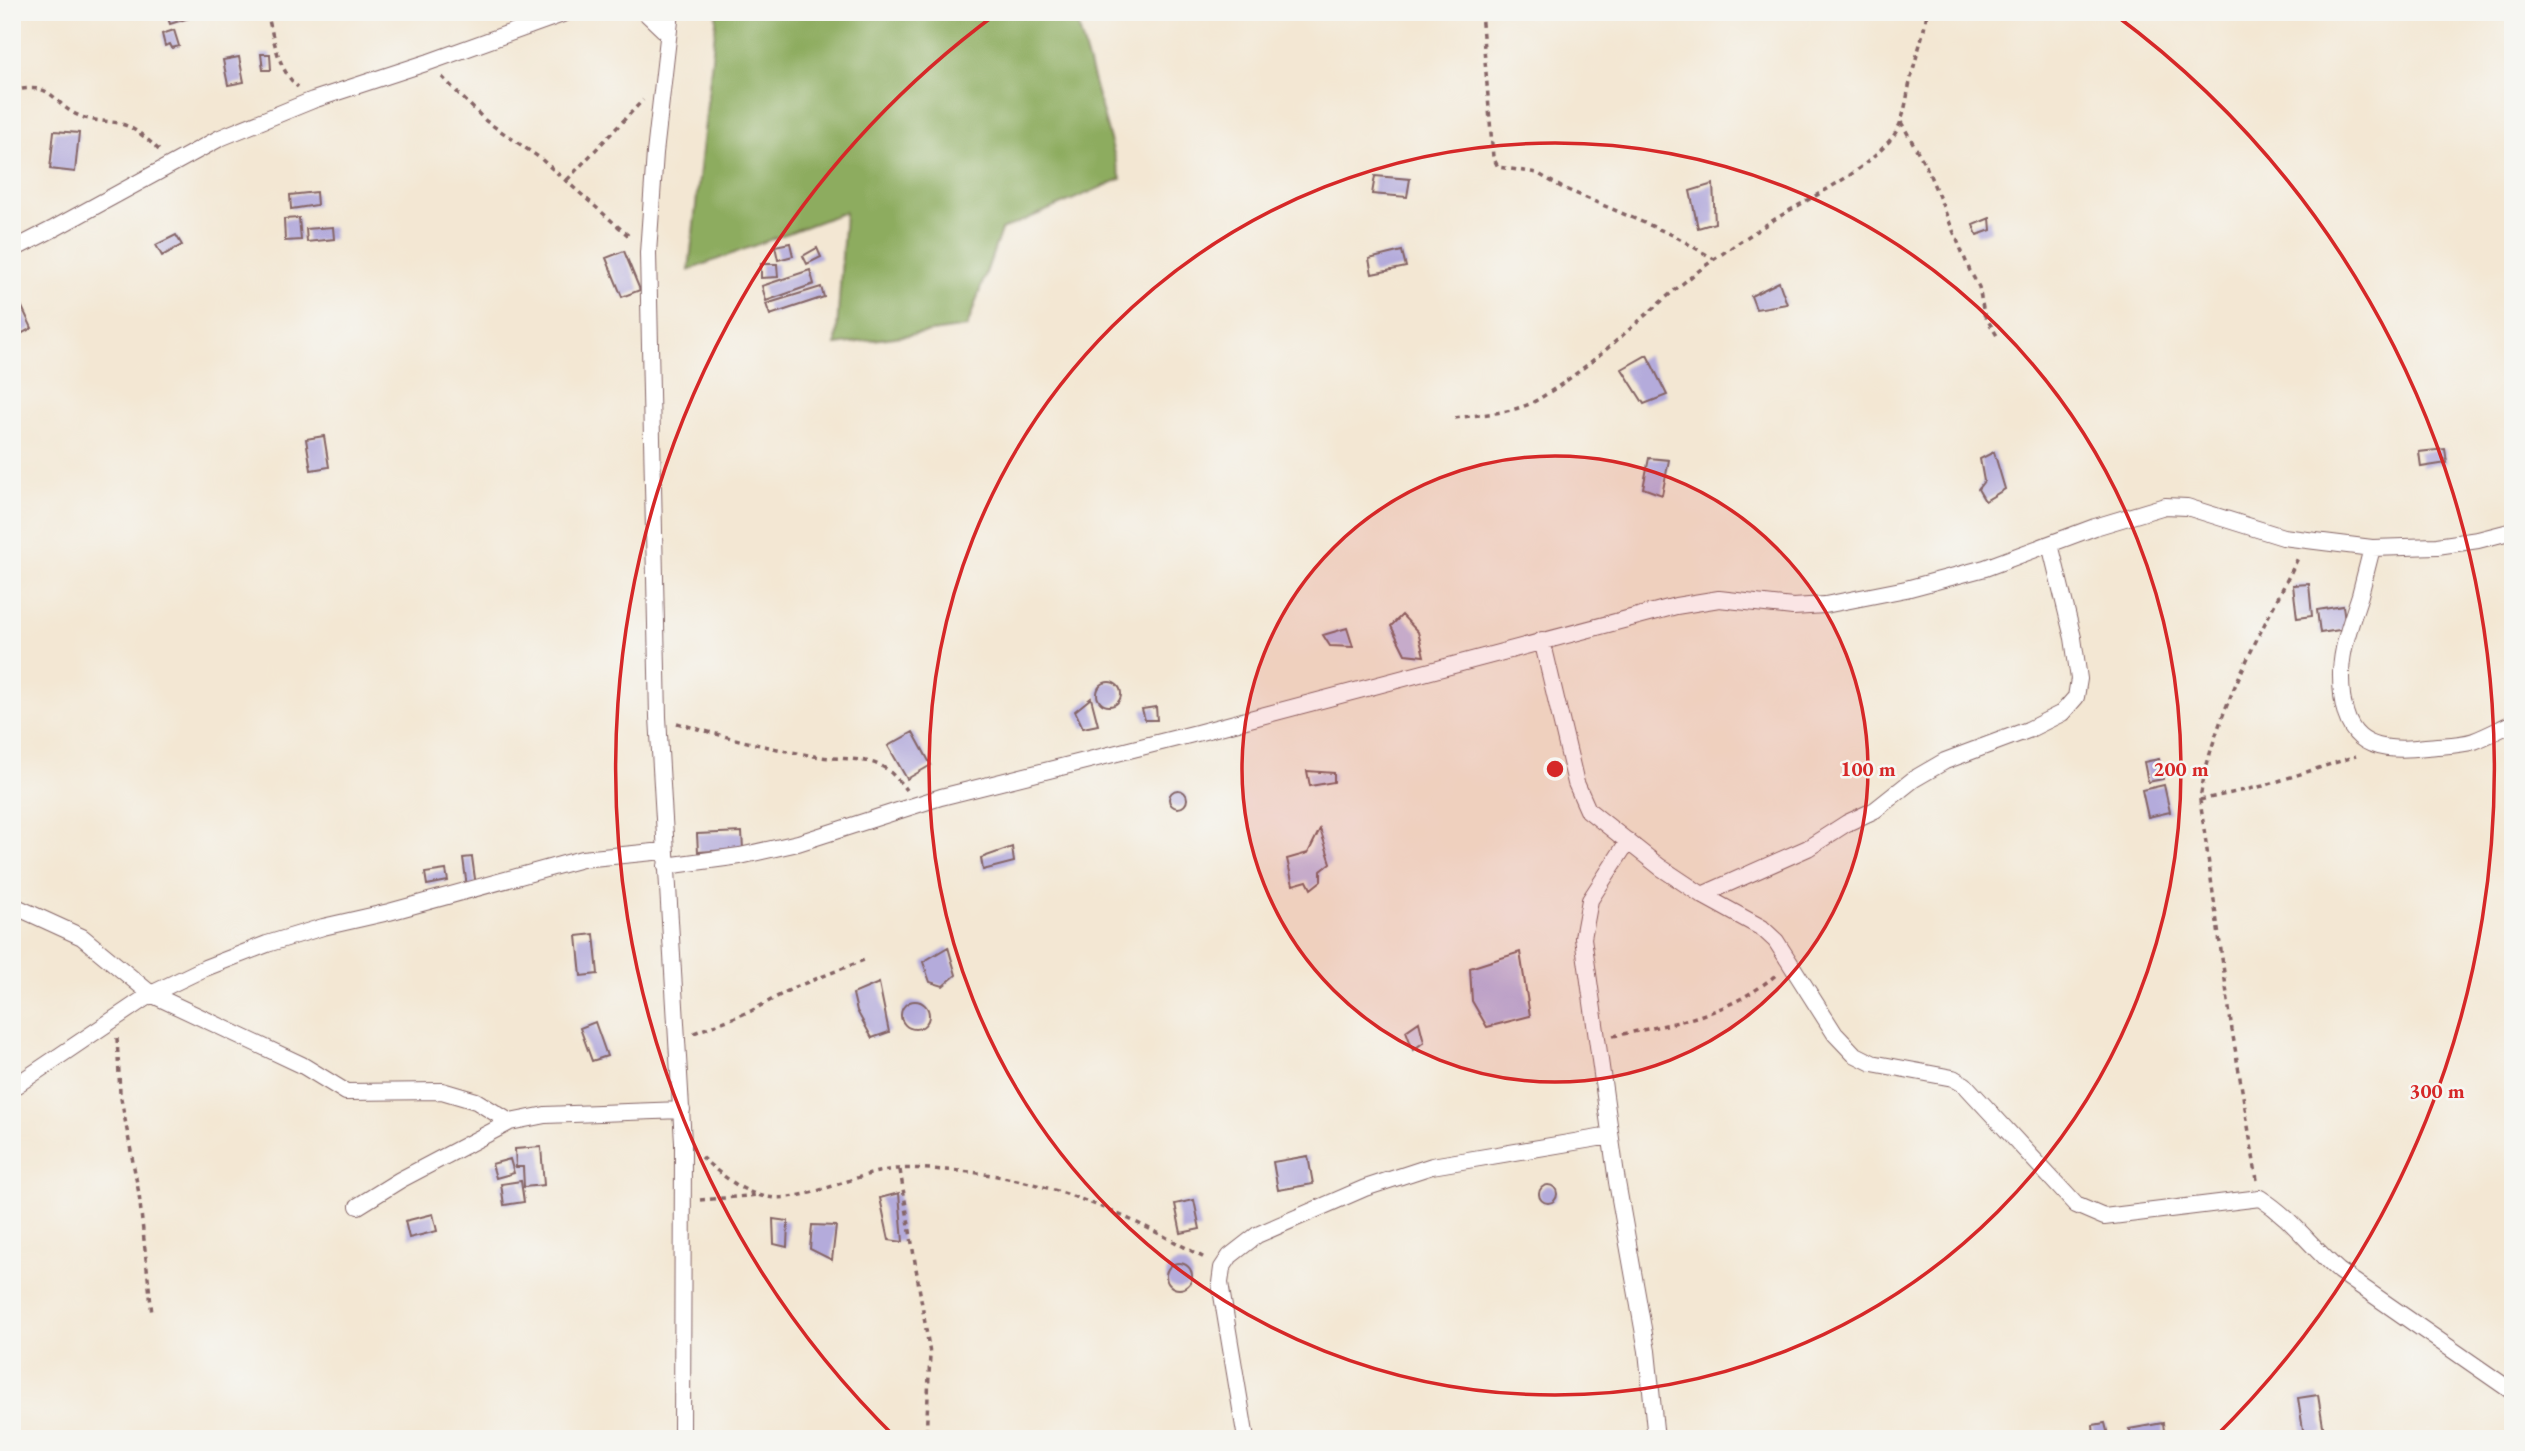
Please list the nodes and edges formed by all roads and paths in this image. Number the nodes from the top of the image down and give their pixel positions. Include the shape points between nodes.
1 (267, 12) edge
2 (568, 12) edge
3 (645, 12) edge
4 (671, 12) edge
5 (1481, 12) edge
6 (1927, 12) edge
7 (668, 34) junction
8 (429, 62) junction
9 (664, 78) junction
10 (12, 91) edge
11 (313, 100) junction
12 (1901, 122) junction
13 (173, 163) junction
14 (567, 180) junction
15 (12, 250) edge
16 (648, 253) junction
17 (1714, 260) junction
18 (1999, 339) dead end
19 (1455, 418) dead end
20 (2513, 531) edge
21 (2306, 540) junction
22 (2050, 544) junction
23 (2372, 548) junction
24 (1542, 640) junction
25 (658, 717) junction
26 (2513, 723) edge
27 (2382, 749) junction
28 (2200, 800) junction
29 (919, 804) junction
30 (1628, 841) junction
31 (665, 859) junction
32 (1702, 895) junction
33 (12, 905) edge
34 (864, 960) dead end
35 (1789, 964) junction
36 (151, 994) junction
37 (120, 1015) junction
38 (679, 1039) junction
39 (1595, 1039) junction
40 (12, 1088) edge
41 (682, 1110) junction
42 (510, 1122) junction
43 (1610, 1136) junction
44 (683, 1142) junction
45 (900, 1170) junction
46 (759, 1195) junction
47 (2260, 1198) junction
48 (684, 1202) junction
49 (358, 1206) dead end
50 (1222, 1268) junction
51 (152, 1314) dead end
52 (2513, 1392) edge
53 (682, 1439) edge
54 (926, 1439) edge
55 (1247, 1439) edge
56 (1656, 1439) edge

1 - 11 path via 279,60 292,82
2 - 8 street
3 - 7 street
4 - 7 street
5 - 17 path via 1493,157 1498,167 1537,173 1675,236
6 - 12 path
7 - 9 street
8 - 11 street
8 - 14 path via 486,121
9 - 14 path
9 - 16 street
10 - 13 path via 47,90 84,118 132,128
11 - 13 street via 220,138
12 - 17 path via 1893,137 1848,177
12 - 18 path via 1926,166 1979,287 1984,314
13 - 15 street
14 - 16 path
16 - 25 street
17 - 19 path via 1535,401 1510,410
20 - 23 street via 2437,546
21 - 22 street via 2187,507 2165,506
21 - 23 street
21 - 28 path via 2224,716 2204,768
22 - 24 street via 1985,568 1839,602 1793,607 1718,600
22 - 32 street via 2079,679 2076,697 2062,713 1945,761 1875,810 1808,848
23 - 27 street via 2347,631 2341,671 2349,723 2366,743
24 - 29 street
24 - 30 street via 1576,783 1588,810
25 - 29 path via 731,739 884,767
25 - 31 street
26 - 27 street via 2472,742
27 - 28 path via 2263,786
28 - 47 path
29 - 31 street via 798,843 740,856
30 - 32 street
30 - 39 street via 1590,900 1583,938
31 - 36 street via 582,859 323,927 205,968
31 - 38 street
32 - 35 street via 1762,928
33 - 36 street via 82,937
34 - 38 path
35 - 39 path via 1725,1008
35 - 47 street via 1835,1034 1854,1054 1872,1063 1953,1078 1965,1085 2076,1205 2104,1217
36 - 37 street
36 - 42 street via 302,1065 346,1092 442,1090 476,1101
37 - 40 street
37 - 51 path via 116,1047 120,1093 139,1195
38 - 41 street
39 - 43 street
41 - 42 street via 545,1115
41 - 44 street
42 - 49 street
43 - 50 street via 1432,1166 1365,1188 1257,1235
43 - 56 street via 1647,1351
44 - 46 path via 733,1183
44 - 48 street
45 - 46 path via 854,1178 790,1198
45 - 50 path via 948,1170 1058,1190 1122,1214
45 - 54 path via 930,1354
46 - 48 path
47 - 52 street via 2282,1212 2339,1271
48 - 53 street
50 - 55 street via 1220,1283

